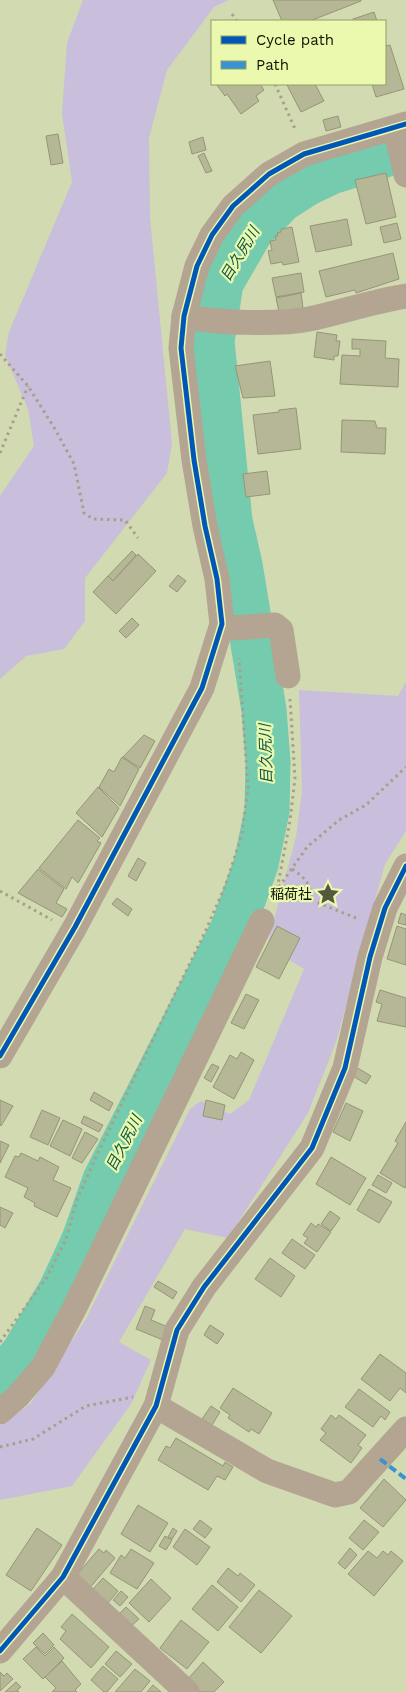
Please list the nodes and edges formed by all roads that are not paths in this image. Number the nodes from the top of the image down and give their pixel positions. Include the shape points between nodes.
1 (400, 126) edge
2 (406, 175) edge
3 (406, 296) edge
4 (191, 318) junction
5 (227, 626) junction
6 (288, 676) road end
7 (406, 866) edge
8 (262, 921) road end
9 (8, 1025) edge
10 (0, 1056) edge
11 (156, 1406) junction
12 (0, 1412) edge
13 (406, 1429) edge
14 (63, 1578) junction
15 (0, 1651) edge
16 (187, 1692) edge

1 - 2 street
1 - 4 street via 304,154 269,174 233,206 212,235 197,266
3 - 4 street via 307,320 269,322
4 - 5 street via 182,348 194,460
5 - 6 street via 275,625 281,630
5 - 9 street via 202,688 72,931
7 - 11 street via 392,893 378,933 345,1068 312,1148 204,1287 177,1330
8 - 12 street via 43,1367
9 - 10 street
11 - 13 street via 267,1471 335,1495 349,1492
11 - 14 street
14 - 15 street
14 - 16 street

